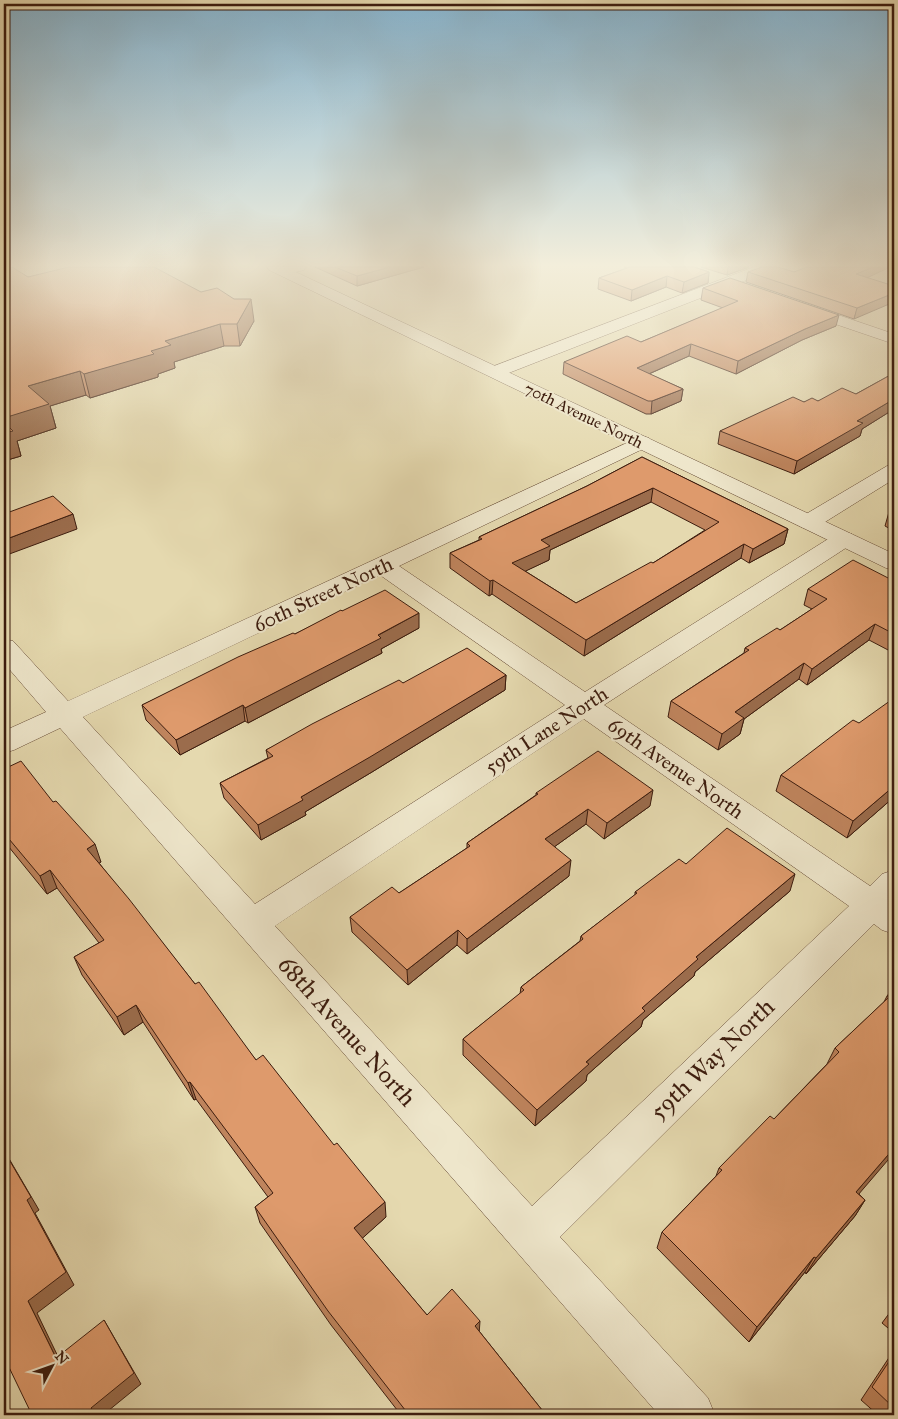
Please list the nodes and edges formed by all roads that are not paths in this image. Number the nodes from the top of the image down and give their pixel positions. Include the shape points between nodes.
1 (417, 333) edge
2 (595, 333) edge
3 (877, 333) edge
4 (894, 339) edge
5 (495, 372) junction
6 (642, 442) junction
7 (894, 470) edge
8 (809, 522) junction
9 (844, 539) junction
10 (894, 563) edge
11 (383, 566) junction
12 (4, 647) edge
13 (585, 705) junction
14 (63, 715) junction
15 (4, 743) edge
16 (887, 902) edge
17 (251, 924) junction
18 (531, 1236) junction
19 (692, 1415) edge

1 - 5 street, 70th Avenue North
2 - 5 street
3 - 4 street
5 - 6 street, 70th Avenue North
6 - 8 street, 70th Avenue North
6 - 11 street, 60th Street North
7 - 8 street
8 - 9 street, 70th Avenue North
9 - 10 street, 70th Avenue North
9 - 13 street, 59th Lane North
11 - 13 street, 69th Avenue North
11 - 14 street, 60th Street North
12 - 14 street, 68th Avenue North
13 - 16 street, 69th Avenue North
13 - 17 street, 59th Lane North
14 - 15 street, 60th Street North
14 - 17 street, 68th Avenue North
16 - 18 street, 59th Way North
17 - 18 street, 68th Avenue North
18 - 19 street, 68th Avenue North

